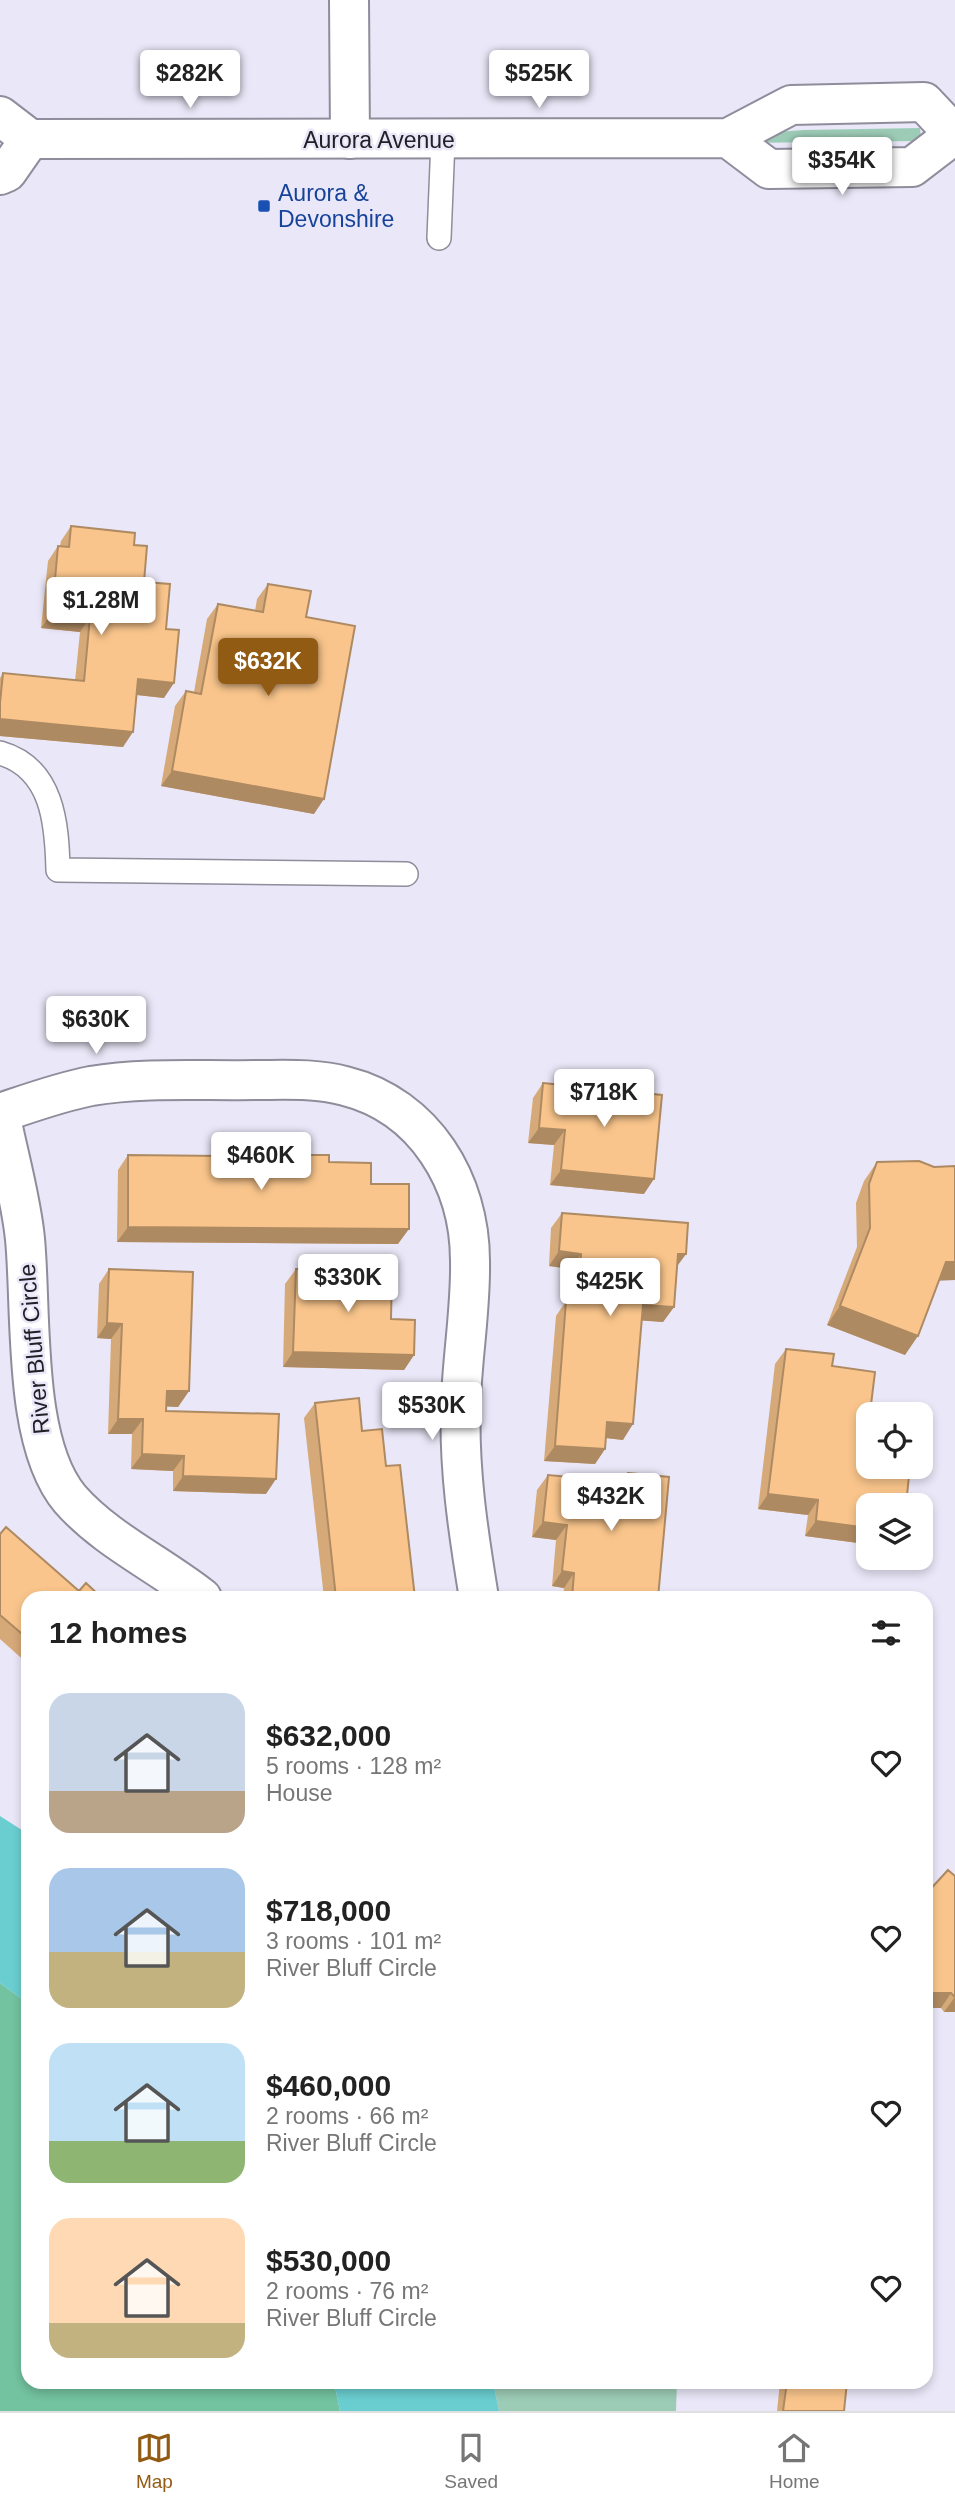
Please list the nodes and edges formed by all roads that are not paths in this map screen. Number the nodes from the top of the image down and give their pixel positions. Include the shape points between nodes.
1 (349, 0) edge
2 (0, 117) edge
3 (955, 134) edge
4 (728, 138) junction
5 (30, 139) junction
6 (350, 139) junction
7 (443, 140) junction
8 (0, 175) edge
9 (439, 238) dead end
10 (0, 753) edge
11 (406, 874) dead end
12 (0, 1113) edge
13 (193, 1591) edge
14 (478, 1591) edge

1 - 6 street
2 - 5 street
3 - 4 street, Aurora Avenue via 912,167 769,169
3 - 4 street, Aurora Avenue via 924,102 804,104 791,105
4 - 7 street, Aurora Avenue
5 - 6 street, Aurora Avenue
5 - 8 street
6 - 7 street, Aurora Avenue
7 - 9 lane
10 - 11 lane via 12,756 40,779 52,802 58,870
12 - 13 street, River Bluff Circle via 24,1236 37,1418 45,1452 69,1497 106,1532
12 - 14 street via 92,1086 306,1080 371,1095 425,1134 451,1170 466,1209 470,1261 461,1400 462,1496

